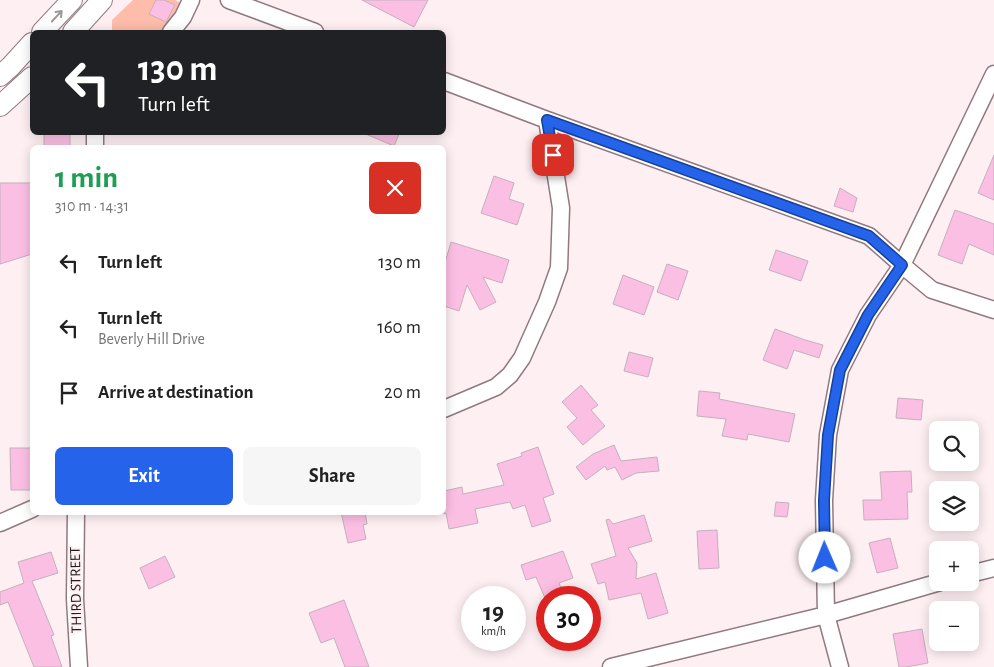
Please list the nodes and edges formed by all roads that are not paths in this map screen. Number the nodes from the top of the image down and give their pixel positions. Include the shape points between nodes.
1 (72, 0) edge
2 (190, 0) edge
3 (229, 0) edge
4 (94, 15) edge
5 (44, 30) edge
6 (75, 30) edge
7 (173, 30) edge
8 (310, 30) edge
9 (30, 45) edge
10 (3, 73) edge
11 (994, 74) edge
12 (26, 82) edge
13 (446, 82) edge
14 (0, 106) edge
15 (547, 120) junction
16 (902, 265) junction
17 (994, 310) edge
18 (446, 408) edge
19 (30, 510) edge
20 (76, 515) edge
21 (0, 523) edge
22 (994, 568) edge
23 (979, 572) edge
24 (929, 585) edge
25 (826, 615) junction
26 (79, 667) edge
27 (610, 667) edge
28 (840, 667) edge

5 -> 1 street
2 - 7 street
3 - 8 street
4 - 6 street
9 - 10 street
10 - 12 street
11 - 16 street
12 - 14 street
13 - 15 street
15 - 16 street via 869,236
15 - 18 street via 561,208 559,268 522,358 510,376 496,387
16 - 17 street via 932,290
16 - 25 street via 868,315 840,370 828,435
19 - 21 street
20 - 26 street, THIRD STREET via 75,599
22 - 23 street
24 - 25 street
25 - 27 street
25 - 28 street

